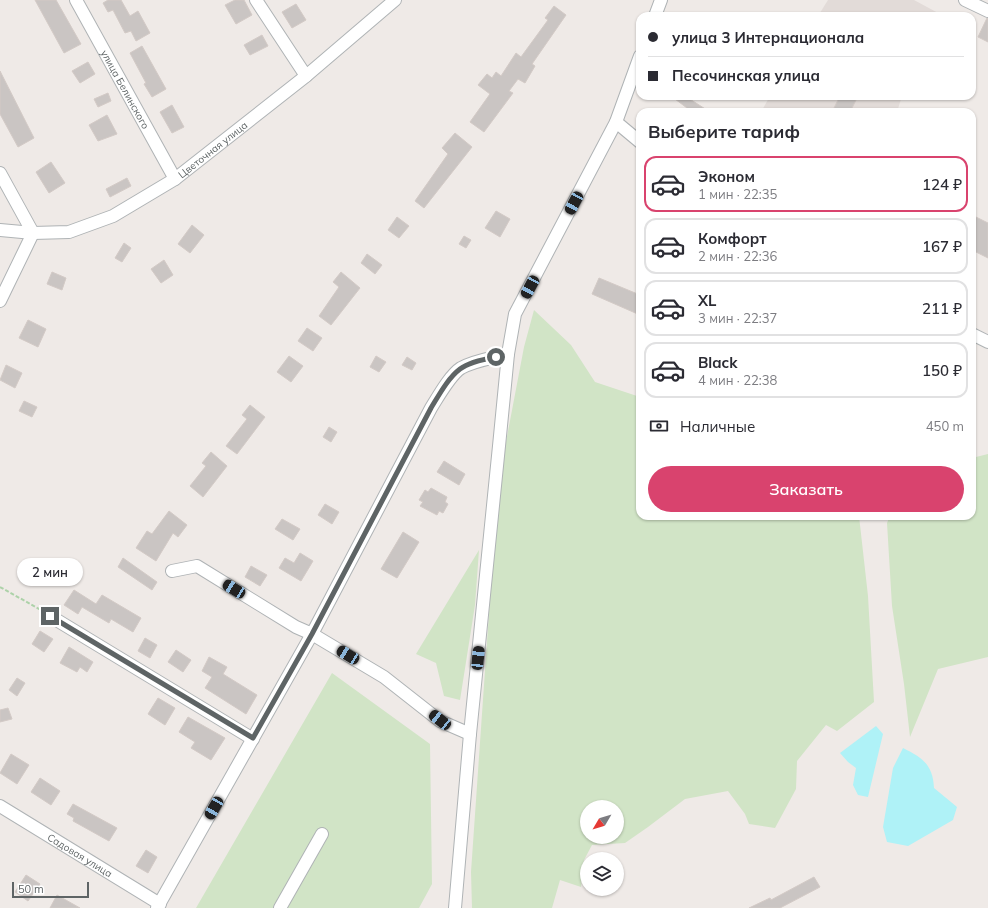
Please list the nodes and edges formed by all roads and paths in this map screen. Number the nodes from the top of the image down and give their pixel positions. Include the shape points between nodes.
1 (76, 0) edge
2 (256, 0) edge
3 (395, 0) edge
4 (660, 0) edge
5 (965, 0) edge
6 (988, 11) edge
7 (656, 12) edge
8 (636, 67) edge
9 (306, 76) junction
10 (616, 122) junction
11 (636, 139) edge
12 (0, 173) edge
13 (175, 179) junction
14 (0, 230) edge
15 (33, 233) junction
16 (0, 301) edge
17 (976, 336) edge
18 (988, 342) edge
19 (508, 354) junction
20 (172, 571) dead end
21 (0, 587) edge
22 (50, 616) joint
23 (312, 634) junction
24 (470, 734) junction
25 (253, 738) junction
26 (0, 806) edge
27 (322, 834) dead end
28 (158, 906) edge
29 (280, 908) edge
30 (456, 908) edge

1 - 13 street, улица Белинского
2 - 9 street
3 - 9 street, Цветочная улица
4 - 7 street
5 - 6 street
8 - 10 street
9 - 13 street, Цветочная улица
10 - 11 street
10 - 19 street via 515,314
12 - 15 street
13 - 15 street, Цветочная улица via 112,216 69,232
14 - 15 street, Цветочная улица
15 - 16 street
17 - 18 street
19 - 23 street via 460,369 446,385 431,408
19 - 24 street
20 - 23 street via 197,566 296,627
21 - 22 path
22 - 25 street
23 - 24 street via 384,677 440,720
23 - 25 street
24 - 30 street
25 - 28 street
26 - 28 street, Садовая улица
27 - 29 street

